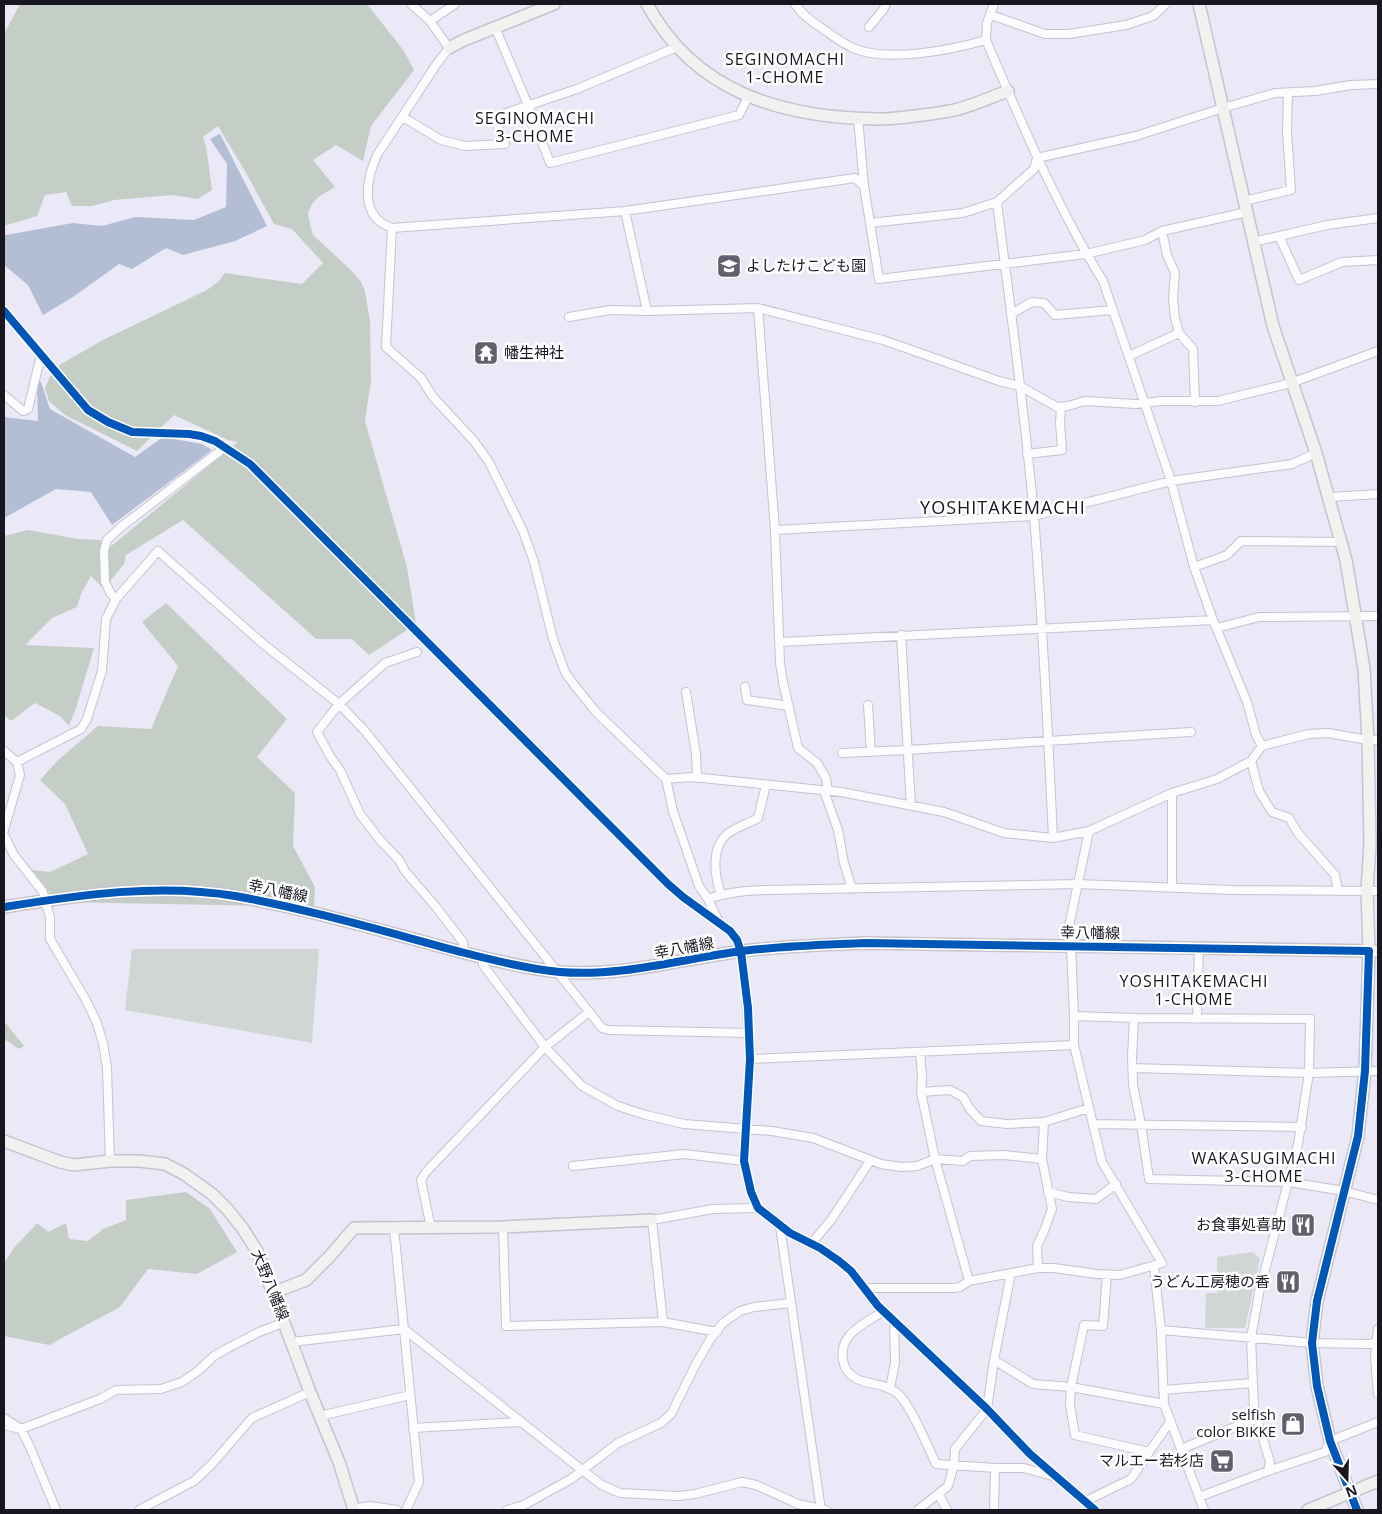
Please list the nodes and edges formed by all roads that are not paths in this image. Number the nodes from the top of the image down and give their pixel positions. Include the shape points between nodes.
1 (411, 4) edge
2 (455, 4) edge
3 (554, 4) edge
4 (648, 4) edge
5 (795, 4) edge
6 (886, 4) edge
7 (994, 4) edge
8 (1166, 4) edge
9 (1198, 4) edge
10 (990, 14) junction
11 (430, 21) junction
12 (869, 26) dead end
13 (496, 27) junction
14 (986, 40) junction
15 (677, 47) junction
16 (449, 48) junction
17 (1378, 84) edge
18 (1008, 92) junction
19 (1288, 93) junction
20 (748, 97) junction
21 (528, 105) junction
22 (1223, 108) junction
23 (403, 117) junction
24 (858, 118) junction
25 (1037, 158) junction
26 (864, 186) junction
27 (997, 202) junction
28 (1245, 207) junction
29 (624, 211) junction
30 (1378, 218) edge
31 (870, 224) junction
32 (392, 228) junction
33 (1162, 231) junction
34 (1279, 236) junction
35 (1253, 242) junction
36 (1086, 254) junction
37 (1378, 260) edge
38 (1005, 263) junction
39 (758, 308) junction
40 (1113, 310) junction
41 (647, 311) junction
42 (1011, 314) junction
43 (569, 317) dead end
44 (1178, 333) junction
45 (1378, 351) edge
46 (41, 355) dead end
47 (1129, 356) junction
48 (1291, 383) junction
49 (1020, 386) junction
50 (4, 396) edge
51 (1195, 402) junction
52 (1146, 404) junction
53 (1061, 407) junction
54 (224, 447) dead end
55 (1316, 453) junction
56 (1027, 454) junction
57 (1171, 480) junction
58 (1378, 494) edge
59 (1330, 498) junction
60 (1034, 516) junction
61 (775, 530) junction
62 (1341, 542) junction
63 (1194, 567) junction
64 (116, 599) junction
65 (1356, 616) junction
66 (1378, 616) edge
67 (1213, 620) junction
68 (1217, 628) junction
69 (1042, 629) junction
70 (901, 635) junction
71 (781, 642) junction
72 (417, 652) dead end
73 (745, 686) dead end
74 (686, 692) dead end
75 (339, 704) junction
76 (868, 705) dead end
77 (789, 706) junction
78 (1191, 732) dead end
79 (1048, 740) junction
80 (1373, 740) edge
81 (1262, 746) junction
82 (907, 750) junction
83 (4, 751) edge
84 (871, 752) junction
85 (842, 753) dead end
86 (1251, 761) junction
87 (17, 762) junction
88 (697, 778) junction
89 (666, 779) junction
90 (766, 784) junction
91 (826, 791) junction
92 (1172, 793) junction
93 (911, 806) junction
94 (4, 830) edge
95 (1089, 830) junction
96 (4, 835) edge
97 (1053, 838) junction
98 (1374, 843) edge
99 (1078, 884) junction
100 (1172, 887) junction
101 (852, 889) junction
102 (1338, 891) junction
103 (1373, 891) edge
104 (721, 894) junction
105 (708, 899) junction
106 (47, 900) junction
107 (4, 907) edge
108 (1071, 946) junction
109 (1198, 948) junction
110 (1374, 951) edge
111 (464, 952) junction
112 (741, 952) junction
113 (482, 958) junction
114 (558, 971) junction
115 (589, 1012) junction
116 (1074, 1016) junction
117 (1134, 1018) junction
118 (1197, 1018) junction
119 (749, 1033) junction
120 (1074, 1045) junction
121 (545, 1047) junction
122 (920, 1052) junction
123 (750, 1059) junction
124 (1133, 1068) junction
125 (1365, 1071) junction
126 (1378, 1071) edge
127 (1309, 1073) junction
128 (921, 1092) junction
129 (1089, 1108) junction
130 (1044, 1122) junction
131 (1093, 1124) junction
132 (1141, 1124) junction
133 (1302, 1127) junction
134 (747, 1130) junction
135 (4, 1141) edge
136 (935, 1159) junction
137 (1042, 1159) junction
138 (110, 1161) junction
139 (744, 1161) junction
140 (870, 1161) junction
141 (573, 1166) dead end
142 (1289, 1182) junction
143 (1116, 1184) junction
144 (1344, 1191) junction
145 (1048, 1192) junction
146 (1378, 1200) edge
147 (758, 1208) junction
148 (652, 1220) junction
149 (780, 1226) junction
150 (503, 1227) junction
151 (394, 1228) junction
152 (431, 1228) junction
153 (811, 1244) junction
154 (1154, 1267) junction
155 (1038, 1268) junction
156 (1011, 1273) junction
157 (1106, 1275) junction
158 (970, 1281) junction
159 (865, 1288) junction
160 (272, 1293) junction
161 (790, 1303) junction
162 (884, 1311) junction
163 (894, 1321) junction
164 (285, 1322) junction
165 (663, 1322) junction
166 (404, 1329) junction
167 (1378, 1329) edge
168 (1161, 1330) junction
169 (716, 1332) junction
170 (1251, 1338) junction
171 (292, 1342) junction
172 (1377, 1342) edge
173 (1312, 1343) junction
174 (994, 1360) junction
175 (1253, 1383) junction
176 (1071, 1387) junction
177 (890, 1388) junction
178 (1163, 1390) junction
179 (310, 1392) junction
180 (1378, 1392) edge
181 (410, 1395) junction
182 (1164, 1404) junction
183 (987, 1409) junction
184 (320, 1416) junction
185 (4, 1418) edge
186 (1257, 1418) junction
187 (522, 1422) junction
188 (1170, 1422) junction
189 (1378, 1422) edge
190 (4, 1425) edge
191 (414, 1428) junction
192 (21, 1429) junction
193 (1330, 1442) junction
194 (1181, 1449) junction
195 (1149, 1452) junction
196 (954, 1465) junction
197 (995, 1468) junction
198 (582, 1470) junction
199 (1268, 1471) junction
200 (1060, 1478) junction
201 (1378, 1481) edge
202 (1350, 1492) junction
203 (939, 1496) junction
204 (1199, 1497) junction
205 (1086, 1501) junction
206 (526, 1508) edge
207 (56, 1510) edge
208 (140, 1510) edge
209 (353, 1510) edge
210 (397, 1510) edge
211 (406, 1510) edge
212 (507, 1510) edge
213 (821, 1510) edge
214 (826, 1510) edge
215 (918, 1510) edge
216 (946, 1510) edge
217 (994, 1510) edge
218 (1095, 1510) edge
219 (1204, 1510) edge
220 (1308, 1510) edge
221 (1357, 1510) edge

1 - 11 street
2 - 11 street
3 - 13 street
4 - 15 street
5 - 14 street via 809,20 836,38 868,52 918,53 955,49
6 - 12 street
7 - 10 street
8 - 10 street via 1153,16 1126,25 1069,34 1045,34
9 - 22 street
10 - 14 street
11 - 16 street
13 - 16 street
13 - 21 street
14 - 18 street
15 - 20 street via 708,75
15 - 21 street via 577,89
16 - 23 street
17 - 19 street
18 - 24 street via 952,110 881,119
18 - 25 street
19 - 22 street via 1276,93
19 - 28 street via 1292,190
20 - 21 street via 739,115 550,163
20 - 24 street via 816,115
21 - 23 street via 494,117 505,144 465,146 441,140
22 - 25 street via 1136,136
22 - 28 street
23 - 32 street via 377,155 368,184 368,202 373,216
24 - 26 street
25 - 27 street via 1034,169
25 - 36 street
26 - 29 street via 855,178
26 - 31 street
27 - 31 street via 963,213
27 - 38 street
28 - 33 street
28 - 35 street
29 - 32 street
29 - 41 street
30 - 34 street
31 - 38 street via 879,279
32 - 89 street via 386,346 421,378 433,397 474,440 489,462 523,531 553,639 575,686 596,712
33 - 36 street via 1145,240
33 - 44 street via 1174,273 1173,298
34 - 35 street
34 - 37 street via 1299,280 1342,262
35 - 48 street via 1273,326
36 - 38 street
36 - 40 street via 1103,281
38 - 42 street
39 - 41 street
39 - 49 street via 883,340
39 - 61 street
40 - 42 street via 1055,315 1044,303 1032,302
40 - 47 street
41 - 43 street via 610,310
42 - 49 street
44 - 47 street
44 - 51 street via 1193,349
45 - 48 street
46 - 50 street via 28,409 23,412
47 - 52 street
48 - 51 street via 1218,401
48 - 55 street
49 - 53 street
49 - 56 street
51 - 52 street
52 - 53 street via 1085,401
52 - 57 street
53 - 56 street via 1062,450
54 - 64 street via 107,540 105,582
55 - 57 street via 1292,464
55 - 59 street
56 - 60 street
57 - 60 street
57 - 63 street
58 - 59 street
59 - 62 street
60 - 61 street
60 - 69 street
61 - 71 street
62 - 63 street via 1240,541 1227,554
62 - 65 street
63 - 67 street
64 - 75 street via 158,551 262,643
64 - 87 street via 106,619 102,671 81,729
65 - 66 street
65 - 68 street via 1259,617
65 - 80 street
67 - 68 street
67 - 69 street
68 - 81 street via 1248,702
69 - 70 street
69 - 79 street
70 - 71 street
70 - 82 street
71 - 77 street via 780,663
72 - 75 street via 385,663
73 - 77 street via 747,700
74 - 88 street
75 - 111 street via 317,732 340,770 360,814 463,942
75 - 114 street via 365,730
76 - 84 street
77 - 91 street via 798,748 817,764 826,778
78 - 79 street
79 - 82 street
79 - 97 street
80 - 81 street via 1328,733 1309,734
80 - 98 street
81 - 86 street
82 - 84 street
82 - 93 street
83 - 87 street
84 - 85 street
86 - 92 street via 1217,779
86 - 102 street via 1259,791 1272,812 1289,818 1334,874
87 - 94 street via 20,775
88 - 89 street
88 - 90 street
89 - 105 street via 673,811 699,886
90 - 91 street
90 - 104 street via 758,818 724,837 718,847 716,858
91 - 93 street
91 - 101 street
92 - 95 street
92 - 100 street
93 - 97 street via 944,812 1004,833
95 - 97 street
95 - 99 street
96 - 106 street via 14,855
98 - 103 street
99 - 100 street
99 - 101 street
99 - 108 street via 1068,931
100 - 102 street
101 - 104 street
102 - 103 street
103 - 110 street
104 - 105 street
105 - 112 street via 719,922 737,940
106 - 107 street, 幸八幡線
106 - 111 street, 幸八幡線 via 138,892 233,896
106 - 138 street via 50,939 86,1000 104,1044
108 - 109 street, 幸八幡線
108 - 112 street, 幸八幡線 via 865,944
108 - 116 street
109 - 110 street, 幸八幡線
109 - 118 street
110 - 125 street
111 - 113 street, 幸八幡線
112 - 114 street, 幸八幡線 via 624,972
112 - 119 street
113 - 114 street, 幸八幡線
113 - 121 street via 483,965
114 - 115 street
115 - 119 street via 602,1028 609,1030
115 - 121 street
116 - 117 street
116 - 120 street
117 - 118 street
117 - 124 street
118 - 127 street via 1310,1019
119 - 123 street
120 - 122 street
120 - 129 street
121 - 134 street via 582,1086 618,1106 684,1124
121 - 152 street via 426,1172 421,1180
122 - 123 street
122 - 128 street
123 - 134 street
124 - 127 street
124 - 132 street
125 - 126 street
125 - 127 street
125 - 144 street via 1358,1136
127 - 133 street
128 - 130 street via 950,1090 963,1096 980,1121 1007,1124
128 - 136 street
129 - 130 street
129 - 131 street
130 - 137 street
131 - 132 street
131 - 143 street via 1102,1162
132 - 133 street
132 - 142 street via 1149,1179
133 - 142 street
134 - 139 street
134 - 140 street via 813,1138
135 - 138 street, 大野八幡線 via 74,1165
136 - 137 street via 963,1161 970,1156 1004,1155
136 - 140 street via 901,1167
136 - 158 street
137 - 145 street
138 - 160 street, 大野八幡線 via 164,1164 212,1194 243,1228 257,1251
139 - 141 street via 684,1154
139 - 147 street
140 - 153 street
142 - 144 street
142 - 170 street via 1259,1293
143 - 145 street via 1096,1199
143 - 154 street via 1162,1263
144 - 146 street
144 - 173 street via 1317,1301
145 - 155 street via 1052,1209 1036,1246
147 - 148 street via 713,1210
147 - 149 street
148 - 150 street
148 - 165 street
149 - 153 street
149 - 161 street
150 - 152 street
150 - 165 street via 506,1326
151 - 152 street
151 - 160 street via 354,1228 306,1280
151 - 166 street
153 - 159 street via 839,1261
154 - 157 street
154 - 168 street
155 - 156 street
155 - 157 street
156 - 158 street
156 - 174 street
157 - 176 street via 1103,1326 1084,1325
158 - 159 street via 955,1288
159 - 162 street
160 - 164 street, 大野八幡線
161 - 169 street via 754,1306 740,1311
161 - 213 street
162 - 163 street
162 - 177 street via 862,1324 849,1337 842,1360 847,1372 857,1379
163 - 177 street via 895,1363
163 - 183 street
164 - 171 street, 大野八幡線
164 - 192 street via 214,1356 182,1382 162,1389 116,1390
165 - 169 street
166 - 171 street
166 - 181 street
166 - 187 street
167 - 172 street
168 - 170 street
168 - 178 street
169 - 198 street via 671,1414 652,1428 618,1444
170 - 173 street
170 - 175 street
171 - 179 street, 大野八幡線
172 - 173 street
172 - 180 street
173 - 193 street via 1317,1386
174 - 176 street via 1033,1384
174 - 183 street
175 - 178 street
175 - 186 street
176 - 182 street
176 - 195 street via 1075,1435
177 - 196 street via 902,1397 936,1464
178 - 182 street
179 - 184 street, 大野八幡線
179 - 208 street via 252,1418 194,1481
181 - 184 street
181 - 191 street
182 - 188 street
183 - 196 street via 955,1449
183 - 200 street via 1030,1454
184 - 209 street, 大野八幡線
185 - 192 street
186 - 194 street
186 - 199 street via 1270,1462
187 - 191 street
187 - 198 street
188 - 194 street
188 - 195 street
189 - 193 street
190 - 192 street
191 - 211 street via 419,1482
192 - 207 street
193 - 199 street via 1325,1452
193 - 202 street
194 - 204 street
195 - 205 street via 1131,1479
196 - 197 street
196 - 203 street via 948,1486
197 - 200 street via 1024,1468
197 - 217 street
198 - 206 street
198 - 213 street via 620,1493 678,1496 742,1482
199 - 204 street
200 - 205 street
201 - 202 street
202 - 220 street
202 - 221 street
203 - 215 street
203 - 216 street
204 - 219 street
205 - 218 street
206 - 212 street
209 - 210 street via 370,1506
213 - 214 street

